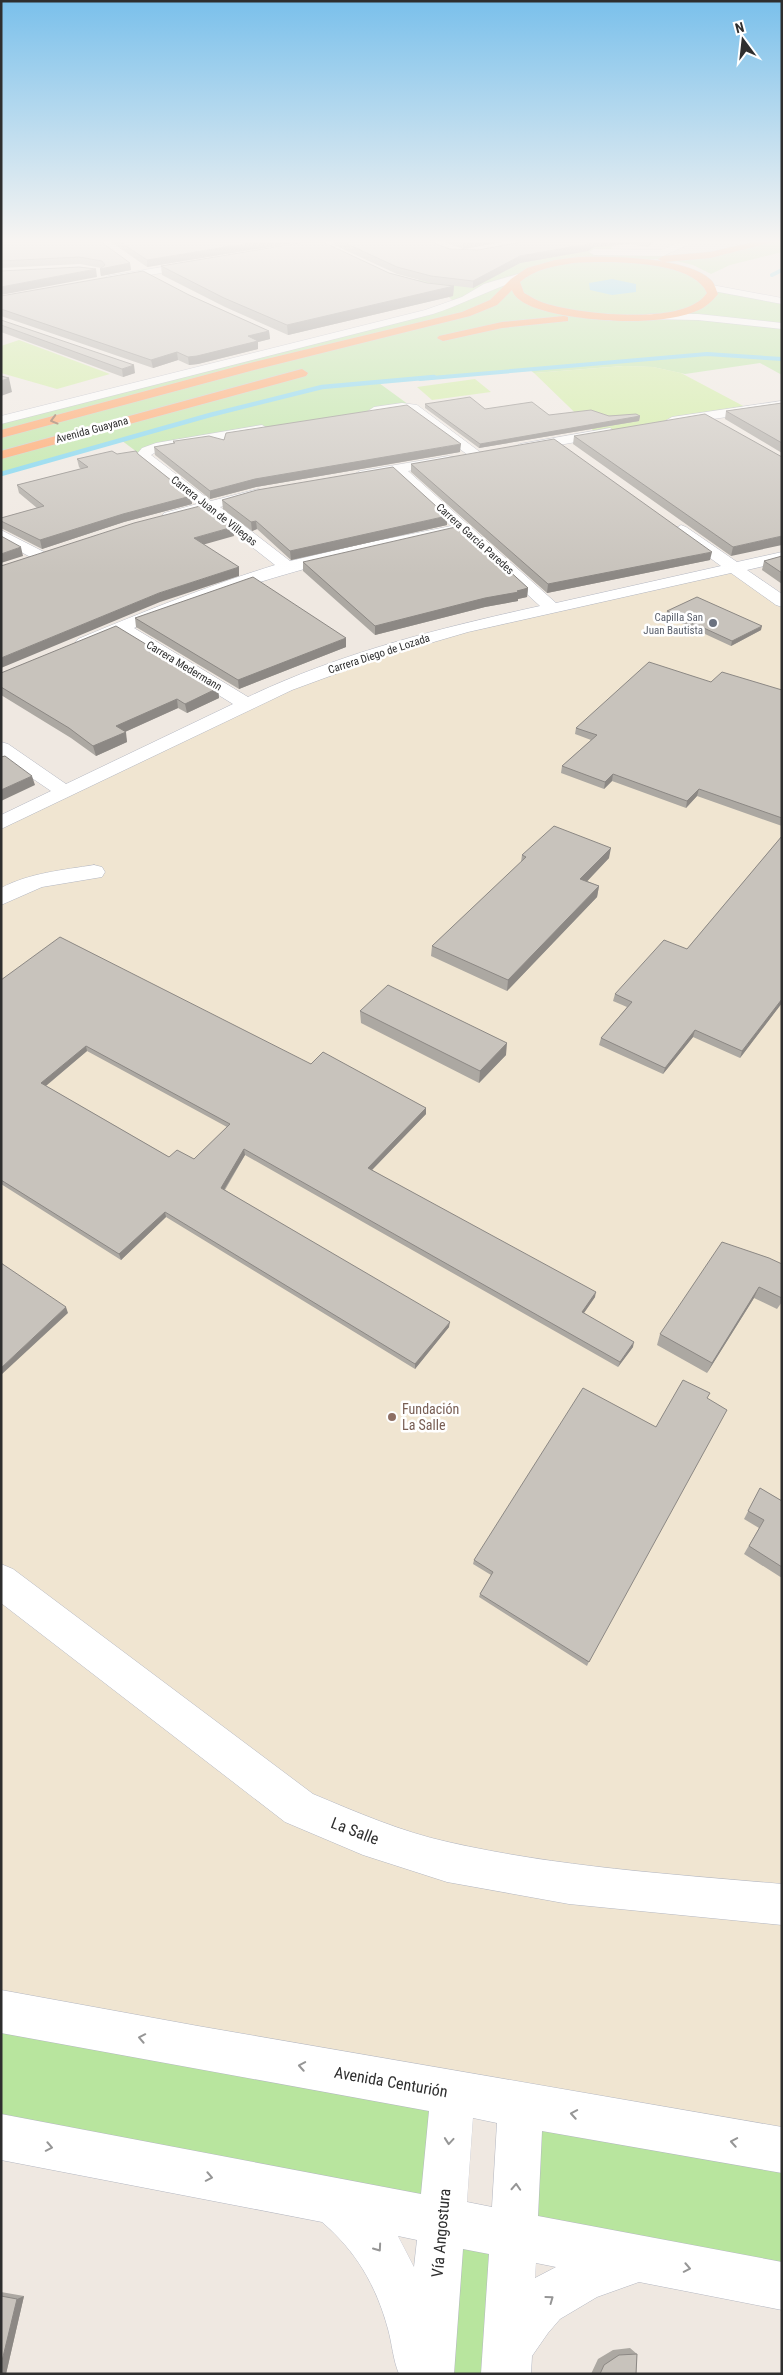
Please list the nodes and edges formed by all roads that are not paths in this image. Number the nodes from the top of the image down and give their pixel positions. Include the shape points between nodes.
1 (265, 353) edge
2 (308, 353) edge
3 (142, 370) edge
4 (312, 370) dead end
5 (166, 378) junction
6 (782, 405) edge
7 (364, 413) edge
8 (706, 416) junction
9 (1, 420) edge
10 (656, 424) edge
11 (723, 426) edge
12 (278, 427) edge
13 (621, 430) edge
14 (1, 434) edge
15 (556, 441) junction
16 (510, 449) edge
17 (493, 452) edge
18 (571, 452) edge
19 (1, 455) edge
20 (477, 455) junction
21 (397, 469) junction
22 (348, 477) edge
23 (276, 490) edge
24 (207, 505) junction
25 (157, 519) edge
26 (668, 521) edge
27 (464, 528) junction
28 (1, 535) edge
29 (56, 551) edge
30 (40, 556) junction
31 (782, 557) edge
32 (25, 562) edge
33 (287, 567) junction
34 (734, 568) junction
35 (782, 602) edge
36 (553, 609) junction
37 (120, 628) junction
38 (67, 649) edge
39 (247, 705) junction
40 (1, 748) edge
41 (65, 792) junction
42 (1, 823) edge
43 (94, 872) dead end
44 (1, 898) edge
45 (1, 1581) edge
46 (782, 1904) edge
47 (1, 2011) edge
48 (453, 2092) junction
49 (521, 2105) junction
50 (1, 2138) edge
51 (782, 2150) edge
52 (333, 2200) junction
53 (442, 2222) junction
54 (513, 2236) junction
55 (639, 2259) junction
56 (782, 2286) edge
57 (506, 2361) edge
58 (423, 2374) edge
59 (429, 2374) edge

1 - 5 street
2 -> 14 highway, Avenida Guayana
3 - 5 street
4 - 19 highway, Avenida Guayana
5 - 9 street
6 - 8 street
7 - 20 street via 408,407
8 - 10 street
8 - 11 street
12 - 24 street, Carrera Juan de Villegas via 156,447 144,453 145,458
13 - 15 street
15 - 16 street
15 - 18 street
17 - 20 street
20 - 21 street
21 - 22 street
21 - 27 street, Carrera García Paredes
23 - 24 street
24 - 25 street
24 - 33 street, Carrera Juan de Villegas
26 - 34 street
27 - 33 street via 384,543
27 - 36 street, Carrera García Paredes
28 - 30 street
29 - 30 street
30 - 32 street
31 - 34 street, Carrera Diego de Lozada
33 - 37 street via 221,587
34 - 35 street
34 - 36 street, Carrera Diego de Lozada
36 - 39 street, Carrera Diego de Lozada via 464,628 373,654
37 - 38 street
37 - 39 street, Carrera Medermann
39 - 41 street, Carrera Diego de Lozada
40 - 41 street
41 - 42 street, Carrera Diego de Lozada
43 - 44 street via 42,880 13,890
45 - 46 street, La Salle via 299,1808 336,1824 447,1862 541,1879
48 -> 47 street, Avenida Centurión
48 - 49 street, Avenida Centurión
48 -> 53 street, Vía Angostura
51 -> 49 street, Avenida Centurión
54 -> 49 street
50 -> 52 street
52 - 53 street
52 -> 58 street via 366,2231 391,2267 413,2330
53 - 54 street
53 - 59 street, Vía Angostura
54 - 55 street
54 - 57 street
55 -> 56 street
57 -> 55 street via 535,2310 598,2270

